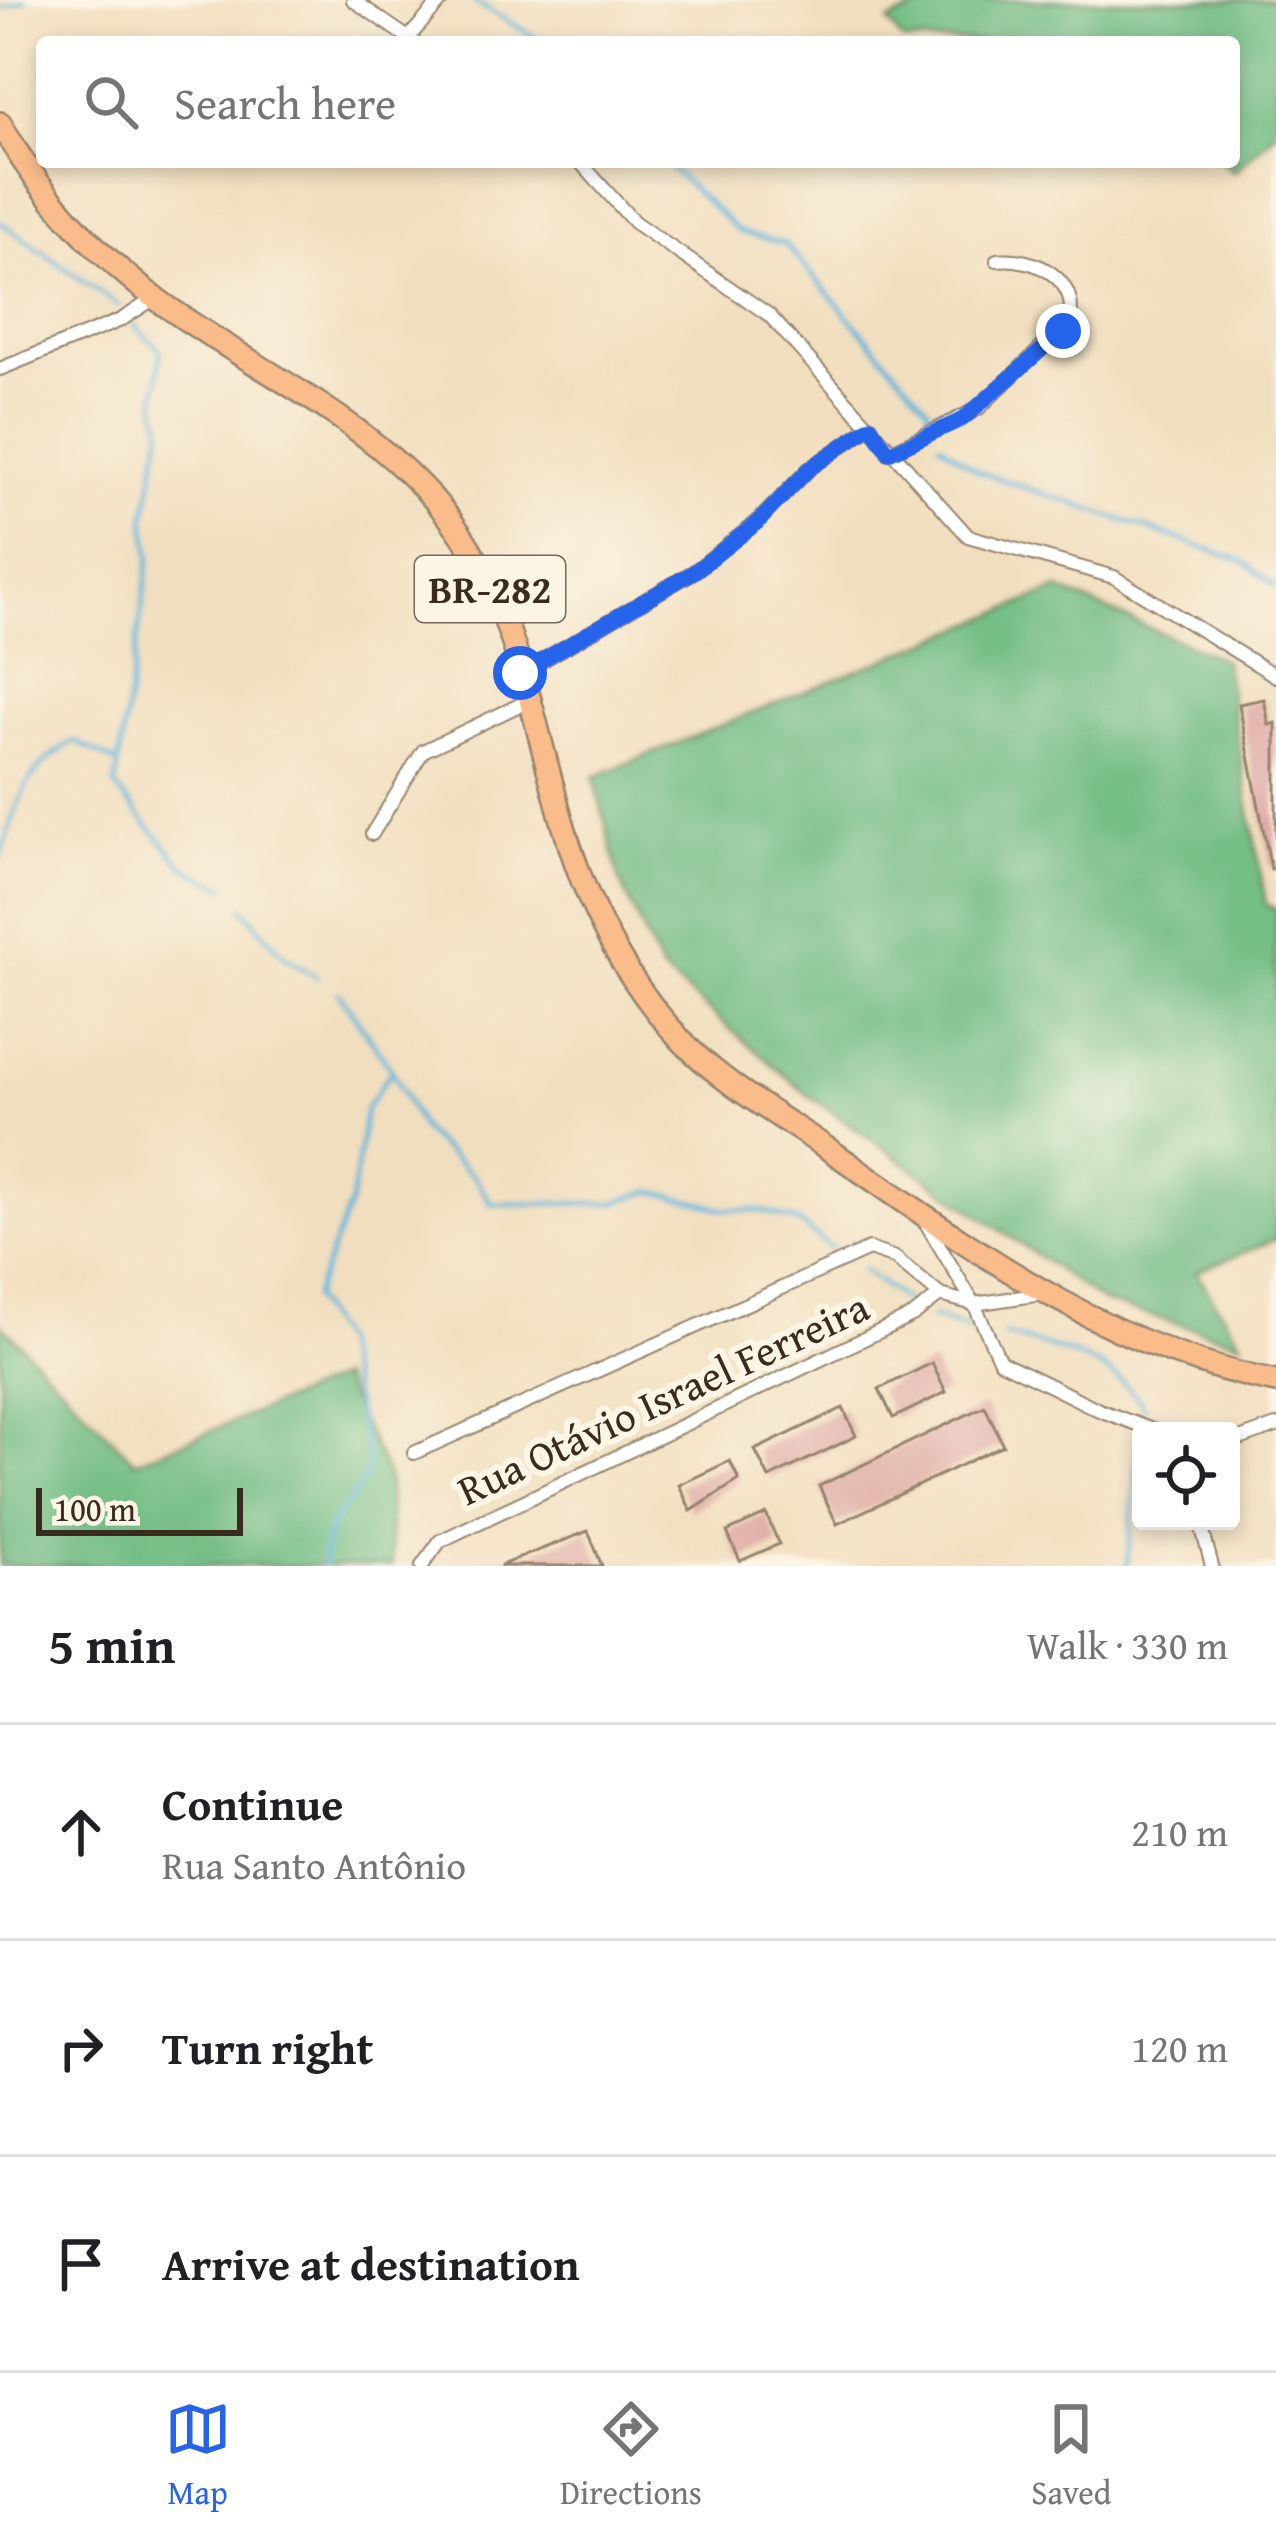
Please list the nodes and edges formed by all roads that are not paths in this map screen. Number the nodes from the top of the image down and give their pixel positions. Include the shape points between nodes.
1 (353, 0) edge
2 (442, 0) edge
3 (405, 36) edge
4 (414, 36) edge
5 (0, 123) edge
6 (585, 168) edge
7 (997, 260) dead end
8 (155, 298) junction
9 (0, 369) edge
10 (871, 426) junction
11 (889, 453) junction
12 (520, 673) junction
13 (1276, 676) edge
14 (528, 701) junction
15 (372, 834) dead end
16 (916, 1210) junction
17 (1042, 1294) junction
18 (940, 1295) junction
19 (974, 1304) junction
20 (1276, 1382) edge
21 (1135, 1422) edge
22 (1276, 1426) edge
23 (1240, 1439) edge
24 (414, 1453) dead end
25 (1202, 1530) edge
26 (422, 1566) edge
27 (1212, 1566) edge

1 - 3 street
2 - 4 street
5 - 8 highway, BR-282 via 70,221
6 - 10 street via 634,222 769,315
7 - 11 street via 1047,268 1070,302 1070,320 979,408
8 - 9 street
8 - 12 highway, BR-282 via 384,448 466,544
10 - 11 street
10 - 12 street via 809,469 695,571
11 - 13 street via 968,536 1114,578
12 - 14 highway, BR-282
14 - 15 street via 423,751
14 - 16 highway, BR-282 via 586,891 653,1007 713,1069
16 - 17 highway, BR-282
16 - 19 street
17 - 19 street
17 - 20 highway, BR-282 via 1162,1352
18 - 19 street
18 - 24 street via 895,1258 856,1252
18 - 26 street, Rua Otávio Israel Ferreira via 914,1315 440,1540
19 - 21 street via 1000,1361
22 - 23 street
25 - 27 street

